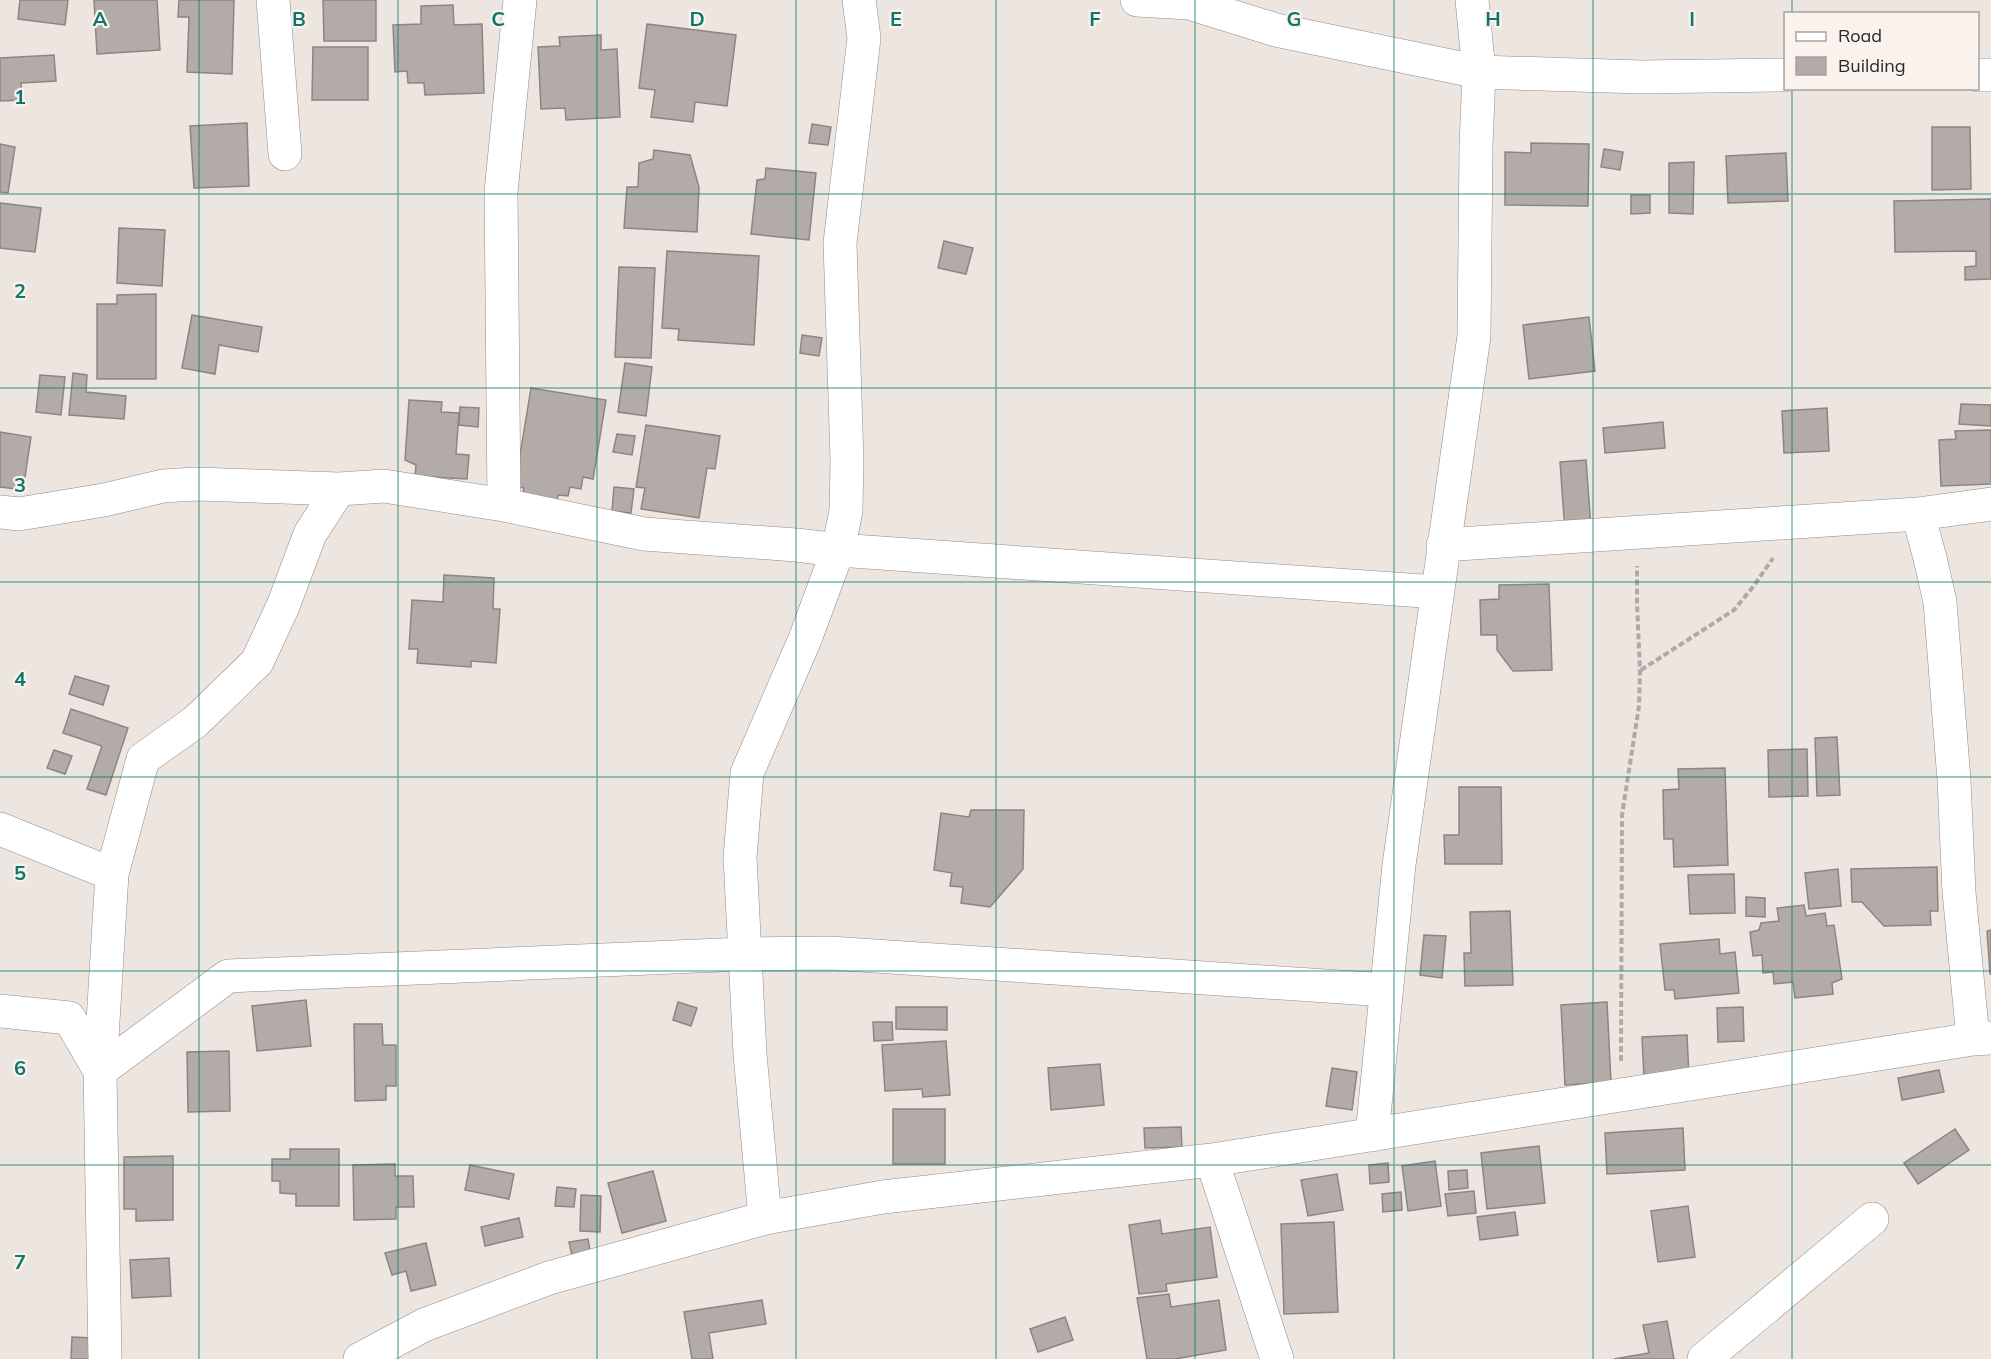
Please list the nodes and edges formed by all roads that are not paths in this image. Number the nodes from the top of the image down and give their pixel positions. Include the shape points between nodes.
1 (273, 0) edge
2 (520, 0) edge
3 (859, 0) edge
4 (1137, 0) edge
5 (1472, 0) edge
6 (1479, 72) junction
7 (1784, 75) edge
8 (285, 154) dead end
9 (339, 489) junction
10 (1991, 504) edge
11 (504, 505) junction
12 (0, 512) edge
13 (1918, 514) junction
14 (1443, 544) junction
15 (838, 550) junction
16 (1437, 592) junction
17 (0, 829) edge
18 (112, 874) junction
19 (745, 954) junction
20 (1386, 990) junction
21 (0, 1011) edge
22 (1982, 1038) edge
23 (100, 1071) junction
24 (1372, 1135) junction
25 (1212, 1160) junction
26 (765, 1218) junction
27 (1872, 1219) dead end
28 (105, 1359) edge
29 (360, 1359) edge
30 (1277, 1359) edge
31 (1704, 1359) edge

1 - 8 street
2 - 11 street via 501,192
3 - 15 street via 864,38 840,243 847,460 846,511
4 - 6 street via 1189,3 1276,30
5 - 6 street
6 - 7 street via 1631,77
6 - 14 street via 1474,336
9 - 11 street via 384,486
9 - 12 street via 185,484 19,514
9 - 18 street via 310,534 257,662 195,722 143,759
10 - 13 street
11 - 15 street via 644,534
13 - 14 street
13 - 22 street via 1940,602 1959,891
14 - 16 street
15 - 16 street
15 - 19 street via 805,639 747,773 740,857
16 - 20 street
17 - 18 street
18 - 23 street
19 - 20 street via 830,952
19 - 23 street via 228,976
19 - 26 street
20 - 24 street
21 - 23 street via 69,1018
22 - 24 street
23 - 28 street
24 - 25 street
25 - 26 street via 883,1197
25 - 30 street
26 - 29 street via 549,1278 424,1325
27 - 31 street

